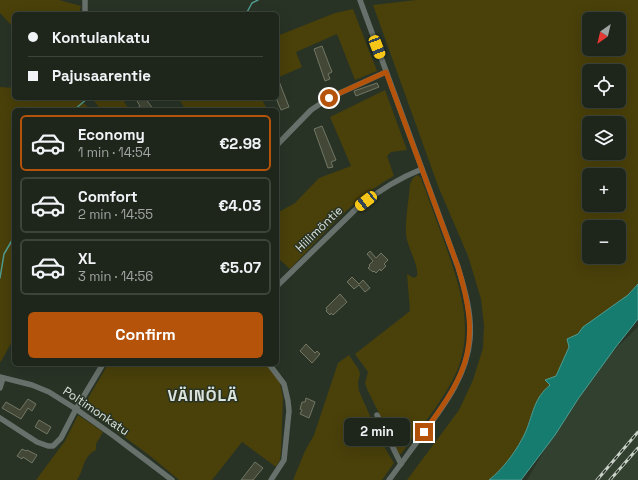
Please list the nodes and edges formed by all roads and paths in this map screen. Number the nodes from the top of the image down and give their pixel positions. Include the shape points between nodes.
1 (85, 0) edge
2 (360, 0) edge
3 (85, 12) edge
4 (386, 72) junction
5 (279, 143) edge
6 (422, 169) junction
7 (279, 284) edge
8 (100, 366) edge
9 (270, 366) edge
10 (2, 378) edge
11 (0, 388) edge
12 (76, 409) junction
13 (377, 415) dead end
14 (0, 418) edge
15 (401, 464) junction
16 (172, 480) edge
17 (271, 480) edge
18 (389, 480) edge

1 - 3 street
2 - 4 street
4 - 5 street via 329,98 311,110
4 - 6 street
6 - 7 street, Hiilimöntie via 373,195 358,207
6 - 15 street via 466,292 470,338 463,372 453,391
8 - 12 street
9 - 17 street via 284,384 289,411 284,460
10 - 11 street
10 - 12 street, Poltimonkatu via 40,388
12 - 14 street via 61,438 50,446 37,442
12 - 16 street, Poltimonkatu
13 - 15 street
15 - 18 street

